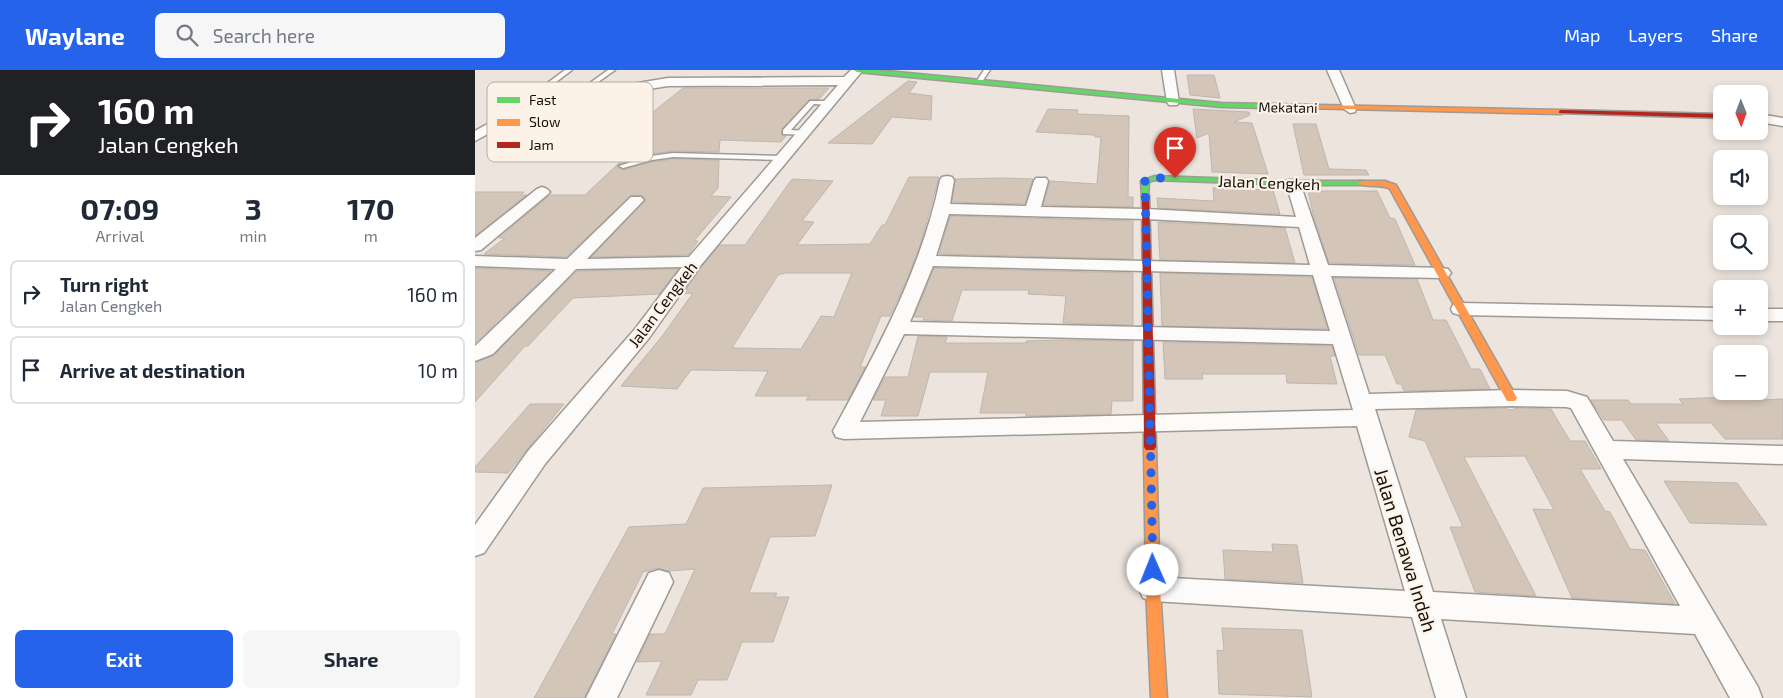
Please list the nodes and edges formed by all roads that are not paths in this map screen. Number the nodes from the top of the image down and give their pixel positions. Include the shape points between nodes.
1 (569, 70) edge
2 (612, 70) edge
3 (683, 70) edge
4 (987, 70) edge
5 (1168, 70) edge
6 (1333, 70) edge
7 (854, 74) edge
8 (553, 82) edge
9 (595, 82) edge
10 (668, 82) junction
11 (979, 82) junction
12 (653, 85) edge
13 (1173, 102) junction
14 (1350, 109) junction
15 (1713, 116) edge
16 (1768, 120) edge
17 (1783, 122) edge
18 (487, 130) edge
19 (475, 137) edge
20 (653, 158) edge
21 (783, 158) junction
22 (637, 162) edge
23 (623, 166) dead end
24 (947, 180) dead end
25 (1041, 181) dead end
26 (1294, 184) junction
27 (543, 192) dead end
28 (636, 200) dead end
29 (943, 209) junction
30 (1032, 211) junction
31 (1146, 214) junction
32 (1306, 222) junction
33 (475, 246) edge
34 (475, 261) edge
35 (694, 262) junction
36 (925, 262) junction
37 (573, 264) junction
38 (1147, 266) junction
39 (1321, 270) junction
40 (1442, 273) junction
41 (1460, 309) junction
42 (1713, 314) edge
43 (1768, 315) edge
44 (1783, 315) edge
45 (898, 328) junction
46 (1148, 333) junction
47 (1341, 338) junction
48 (475, 354) edge
49 (1511, 398) junction
50 (1364, 410) junction
51 (1150, 423) junction
52 (1606, 450) junction
53 (1783, 455) edge
54 (475, 545) edge
55 (659, 582) dead end
56 (1153, 589) junction
57 (1422, 604) junction
58 (1703, 621) junction
59 (601, 698) edge
60 (1159, 698) edge
61 (1451, 698) edge
62 (1747, 698) edge

1 - 8 lane
2 - 9 lane
3 - 10 street
4 - 11 lane
5 - 13 street
6 - 14 street
7 - 10 street
7 - 11 street, Mekatani
7 - 21 street, Jalan Cengkeh
10 - 12 street
11 - 13 street, Mekatani
13 - 14 street, Mekatani
14 - 15 street, Mekatani
16 - 17 street
18 - 19 street
20 - 21 lane via 673,155
21 - 35 street, Jalan Cengkeh
22 - 23 lane
24 - 29 street
25 - 30 street
26 - 31 street, Jalan Cengkeh via 1149,178 1145,181
26 - 32 street, Jalan Benawa Indah
26 - 40 street, Jalan Cengkeh via 1385,183 1393,187
27 - 33 street
28 - 37 street
29 - 30 street
29 - 36 street
30 - 31 street
31 - 32 street
31 - 38 street, Jalan Cengkeh
32 - 39 street, Jalan Benawa Indah
34 - 37 street
35 - 37 street
35 - 54 street, Jalan Cengkeh via 645,329 545,448
36 - 38 street
36 - 45 street
37 - 48 street via 486,348
38 - 39 street
38 - 46 street, Jalan Cengkeh
39 - 40 street
39 - 47 street, Jalan Benawa Indah
40 - 41 street
41 - 42 street
41 - 49 street
43 - 44 street
45 - 46 street
45 - 51 street via 844,431
46 - 47 street
46 - 51 street, Jalan Cengkeh
47 - 50 street, Jalan Benawa Indah
49 - 50 street
49 - 52 street via 1573,400 1581,407
50 - 51 street
50 - 57 street, Jalan Benawa Indah
51 - 56 street, Jalan Cengkeh
52 - 53 street
52 - 58 street
55 - 59 street
56 - 57 street
56 - 60 street, Jalan Cengkeh
57 - 58 street
57 - 61 street, Jalan Benawa Indah
58 - 62 street

